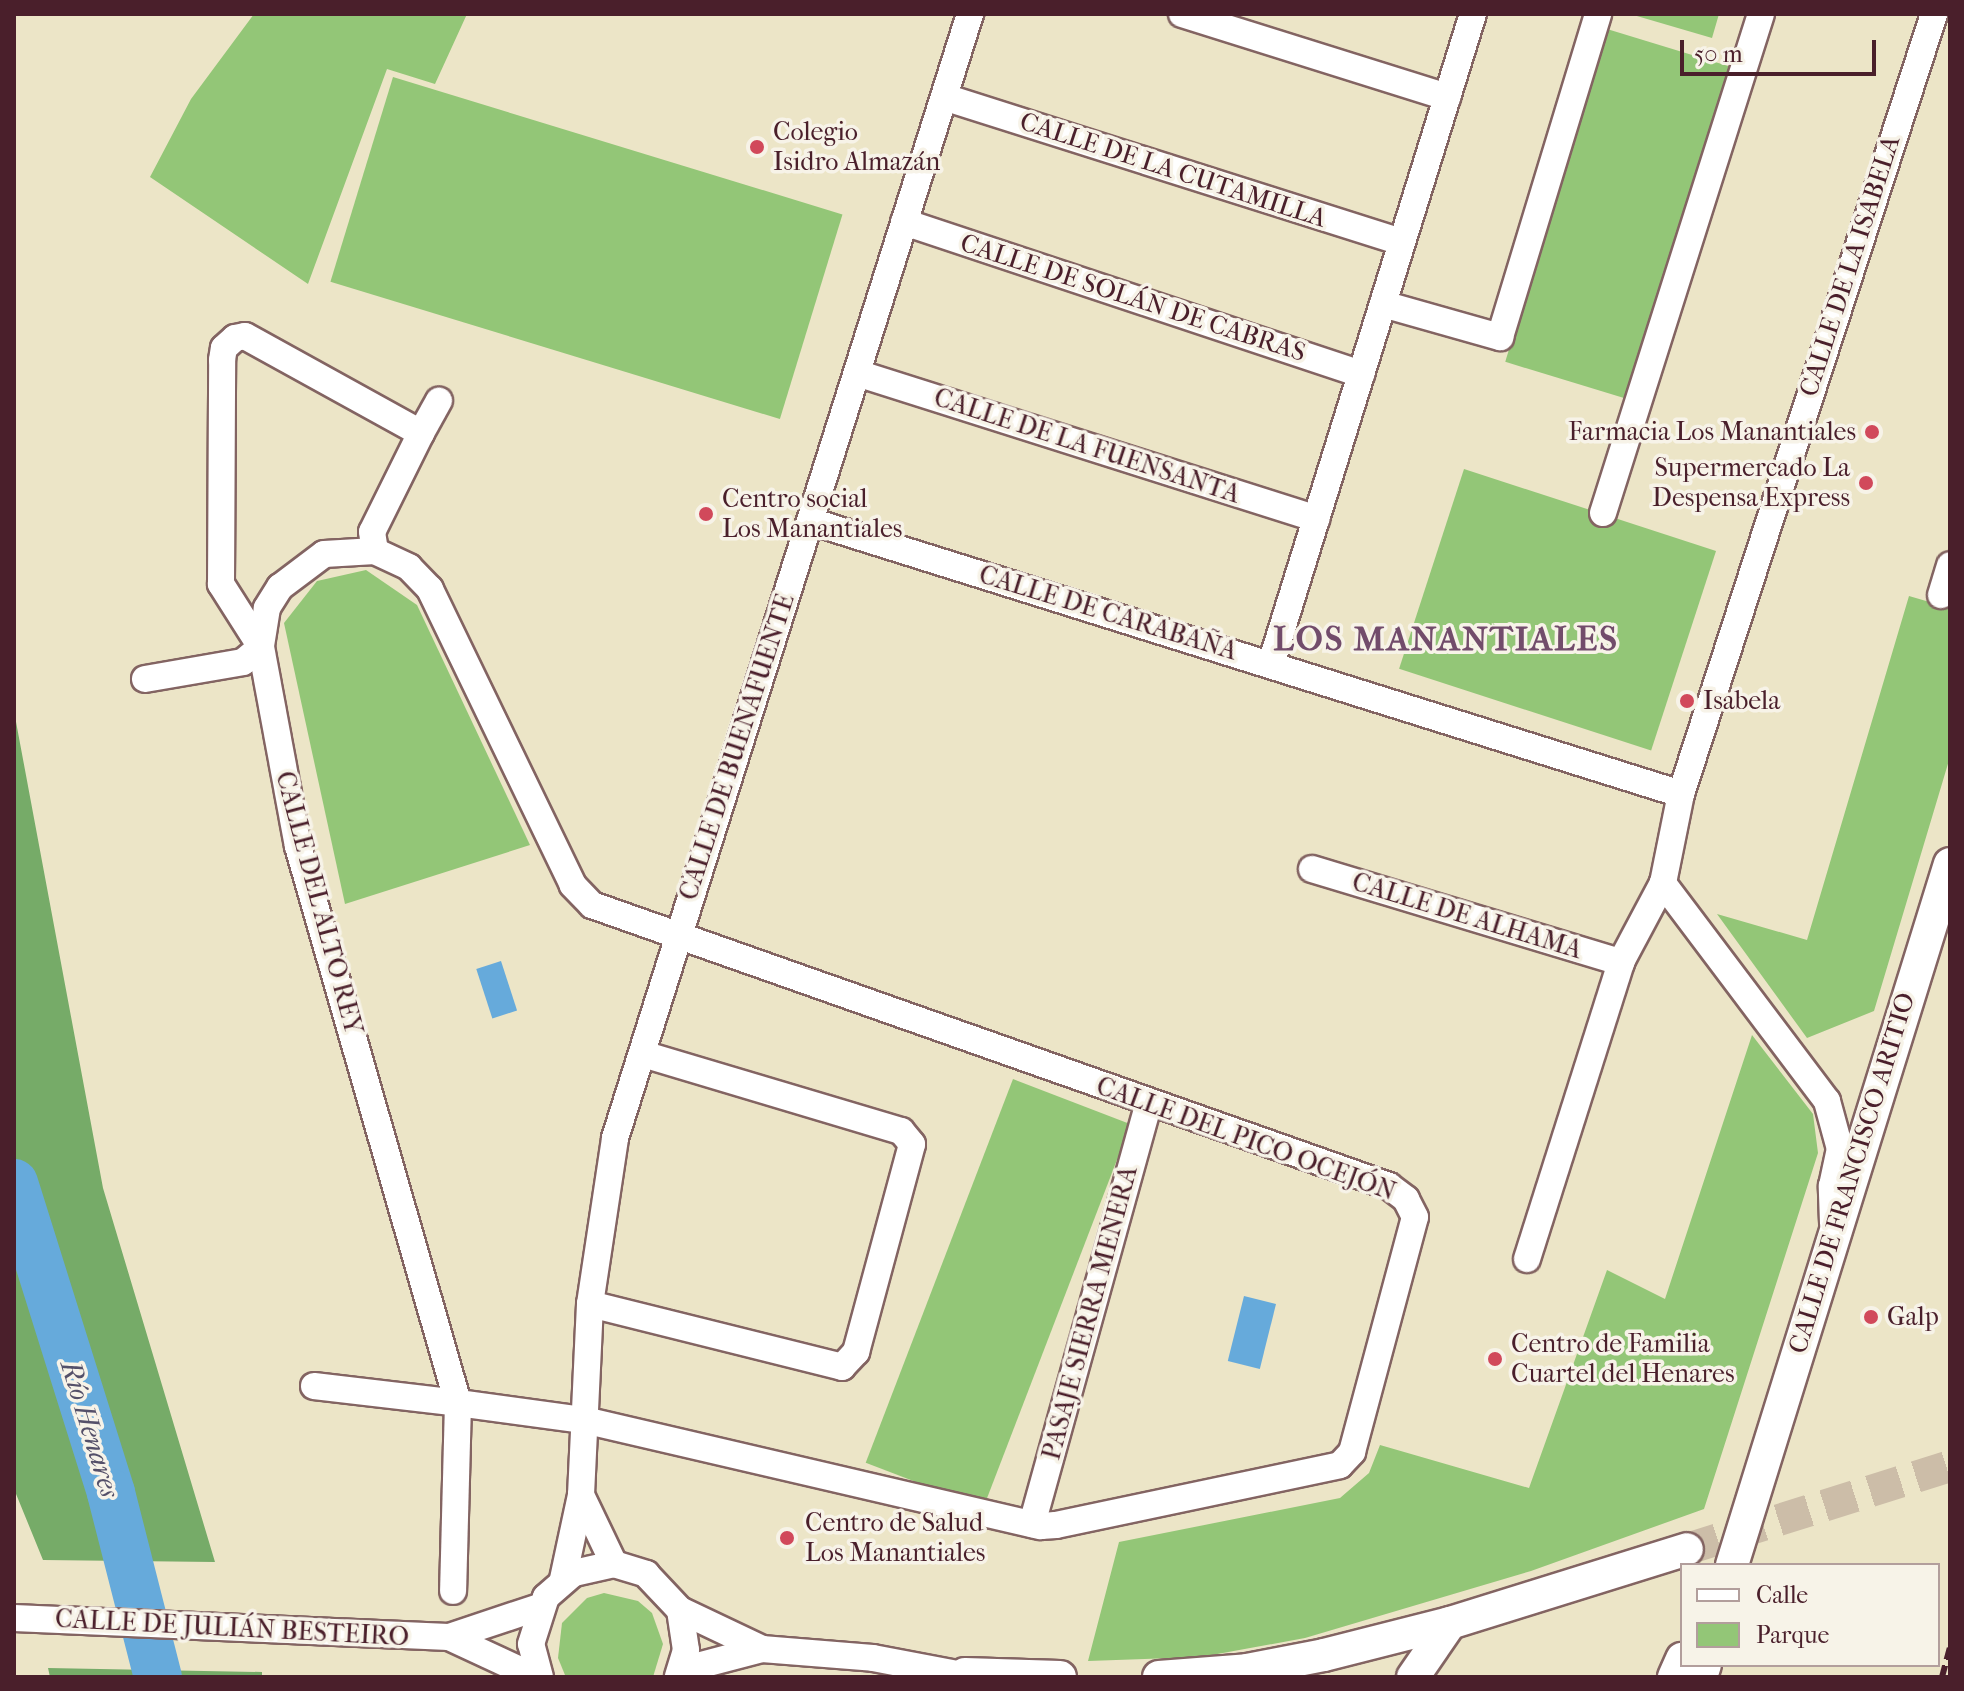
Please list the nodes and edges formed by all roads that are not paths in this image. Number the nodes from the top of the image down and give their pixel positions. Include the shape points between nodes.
1 (970, 14) edge
2 (1182, 14) edge
3 (1473, 14) edge
4 (1598, 14) edge
5 (1761, 14) edge
6 (1934, 14) edge
7 (944, 97) junction
8 (1447, 97) junction
9 (904, 222) junction
10 (1402, 242) junction
11 (1383, 304) junction
12 (857, 373) junction
13 (1361, 374) junction
14 (439, 401) dead end
15 (421, 433) junction
16 (1603, 513) dead end
17 (1316, 519) junction
18 (810, 521) junction
19 (375, 551) junction
20 (1950, 565) edge
21 (1941, 595) dead end
22 (261, 647) junction
23 (1271, 664) junction
24 (145, 679) dead end
25 (1681, 794) junction
26 (1950, 864) edge
27 (1312, 869) dead end
28 (1663, 883) junction
29 (677, 937) junction
30 (1621, 962) junction
31 (642, 1054) junction
32 (1149, 1102) junction
33 (1833, 1235) junction
34 (1527, 1259) dead end
35 (590, 1304) junction
36 (314, 1386) dead end
37 (458, 1403) junction
38 (584, 1420) junction
39 (1755, 1482) junction
40 (581, 1495) junction
41 (1032, 1524) junction
42 (1687, 1549) tunnel mouth
43 (1722, 1563) edge
44 (1733, 1563) edge
45 (614, 1564) junction
46 (563, 1579) junction
47 (453, 1591) dead end
48 (539, 1607) junction
49 (680, 1610) junction
50 (14, 1618) edge
51 (1450, 1623) junction
52 (449, 1637) junction
53 (762, 1649) junction
54 (680, 1673) edge
55 (969, 1676) edge
56 (537, 1677) edge
57 (1060, 1677) edge
58 (1159, 1677) edge
59 (1303, 1677) edge
60 (1413, 1677) edge

1 - 7 street, CALLE DE BUENAFUENTE
2 - 8 street
3 - 8 street
4 - 11 street via 1500,337
5 - 16 street
6 - 25 street, CALLE DE LA ISABELA
7 - 9 street, CALLE DE BUENAFUENTE
7 - 10 street, CALLE DE LA CUTAMILLA
8 - 10 street
9 - 12 street, CALLE DE BUENAFUENTE
9 - 13 street, CALLE DE SOLÁN DE CABRAS
10 - 11 street
11 - 13 street
12 - 17 street, CALLE DE LA FUENSANTA
12 - 18 street, CALLE DE BUENAFUENTE
13 - 17 street
14 - 15 street
15 - 19 street via 372,532
15 - 22 street via 245,336 224,348 221,584
17 - 23 street
18 - 23 street, CALLE DE CARABAÑA
18 - 29 street, CALLE DE BUENAFUENTE
19 - 22 street, CALLE DEL ALTO REY via 332,551 301,566 267,608
19 - 29 street, CALLE DEL ALTO REY via 409,567 430,589 578,893 592,905
20 - 21 street
22 - 24 street via 243,662
22 - 37 street, CALLE DEL ALTO REY via 298,846
23 - 25 street, CALLE DE CARABAÑA
25 - 28 street, CALLE DE LA ISABELA
26 - 33 main road, CALLE DE FRANCISCO ARITIO
27 - 30 street, CALLE DE ALHAMA
28 - 30 street, CALLE DE LA ISABELA
28 - 33 street via 1827,1101 1840,1149 1832,1186
29 - 31 street, CALLE DE BUENAFUENTE
29 - 32 street, CALLE DEL PICO OCEJÓN
30 - 34 street, CALLE DE LA ISABELA
31 - 35 street, CALLE DE BUENAFUENTE via 603,1196
31 - 35 street via 901,1131 912,1144 856,1352 842,1367
32 - 41 street, PASAJE SIERRA MENERA
32 - 41 street, CALLE DEL PICO OCEJÓN via 1395,1189 1415,1217 1413,1238 1352,1452 1340,1465 1076,1522
33 - 39 main road, CALLE DE FRANCISCO ARITIO
35 - 38 street, CALLE DE BUENAFUENTE
36 - 37 street, CALLE DEL PICO OCEJÓN
37 - 38 street, CALLE DEL PICO OCEJÓN
37 - 47 street, CALLE DEL ALTO REY
38 - 40 street, CALLE DE BUENAFUENTE
38 - 41 street, CALLE DEL PICO OCEJÓN
39 - 43 main road, CALLE DE FRANCISCO ARITIO
39 - 44 main road, CALLE DE FRANCISCO ARITIO
40 - 45 street, CALLE DE BUENAFUENTE
40 - 46 street, CALLE DE BUENAFUENTE
42 - 51 main road
45 - 46 street via 587,1567
45 - 49 street via 646,1574
46 - 48 street
48 - 52 street, CALLE DE JULIÁN BESTEIRO
48 - 56 street via 531,1644
49 - 53 street
49 - 54 street via 686,1629
50 - 52 street, CALLE DE JULIÁN BESTEIRO
51 - 58 main road via 1273,1665
51 - 59 main road via 1396,1648
51 - 60 main road
52 - 56 street, CALLE DE JULIÁN BESTEIRO
53 - 54 street
53 - 55 street via 873,1658
55 - 57 main road

